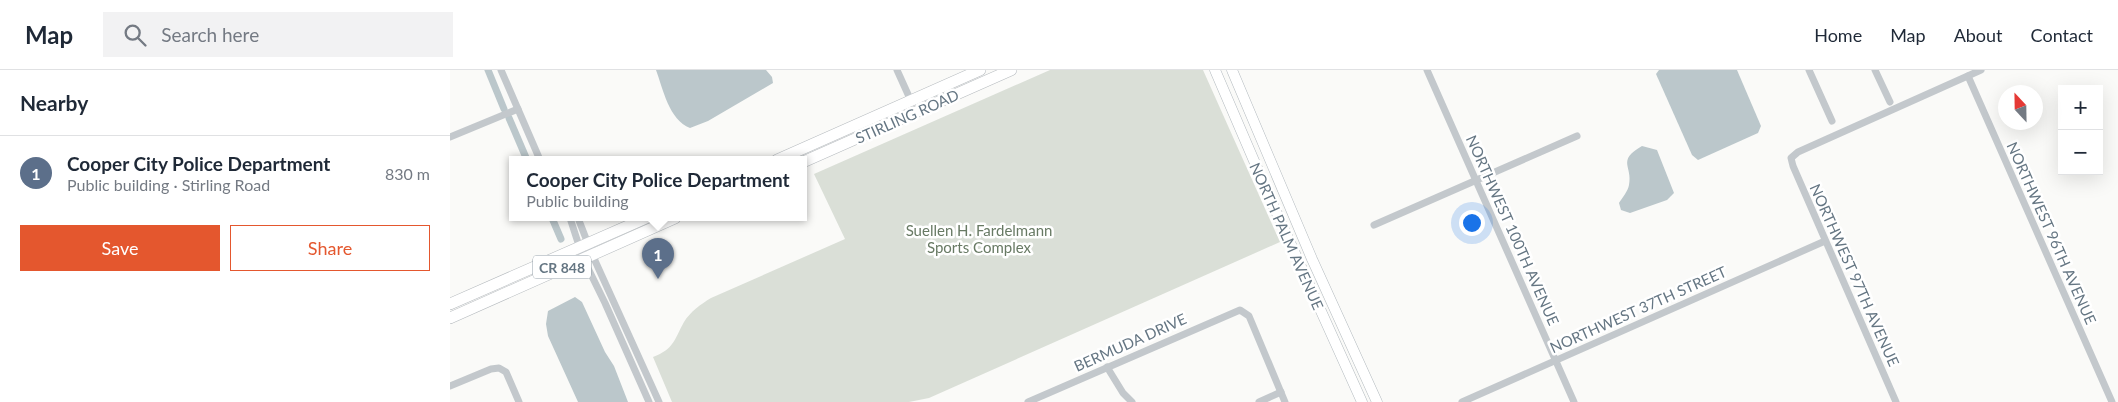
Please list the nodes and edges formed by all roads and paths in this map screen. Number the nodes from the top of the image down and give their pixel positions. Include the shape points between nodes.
1 (501, 70) edge
2 (897, 70) edge
3 (980, 70) edge
4 (1011, 70) edge
5 (1215, 70) edge
6 (1232, 70) edge
7 (1427, 70) edge
8 (1809, 70) edge
9 (1875, 70) edge
10 (1981, 70) edge
11 (1968, 76) junction
12 (911, 101) junction
13 (1890, 102) dead end
14 (518, 109) junction
15 (1832, 121) dead end
16 (1576, 136) dead end
17 (450, 137) edge
18 (538, 156) edge
19 (786, 156) edge
20 (807, 160) edge
21 (1476, 180) junction
22 (571, 221) edge
23 (579, 221) edge
24 (640, 221) edge
25 (667, 221) edge
26 (1374, 225) dead end
27 (1825, 241) junction
28 (585, 251) junction
29 (450, 304) edge
30 (450, 318) edge
31 (1555, 360) junction
32 (1107, 367) junction
33 (1364, 373) junction
34 (1352, 378) junction
35 (450, 386) edge
36 (1281, 392) junction
37 (519, 402) edge
38 (649, 402) edge
39 (659, 402) edge
40 (1028, 402) edge
41 (1132, 402) edge
42 (1259, 402) edge
43 (1285, 402) edge
44 (1362, 402) edge
45 (1377, 402) edge
46 (1462, 402) edge
47 (1574, 402) edge
48 (1896, 402) edge
49 (2112, 402) edge

1 - 14 street
2 - 12 street
3 - 12 main road, STIRLING ROAD
4 - 20 main road, STIRLING ROAD
5 - 34 main road, NORTH PALM AVENUE
6 - 33 main road, NORTH PALM AVENUE
7 - 21 street, NORTHWEST 100TH AVENUE
8 - 15 street
9 - 13 street
10 - 11 street
11 - 27 street, NORTHWEST 97TH AVENUE via 1798,152 1792,158
11 - 49 street, NORTHWEST 96TH AVENUE
12 - 19 main road, STIRLING ROAD
14 - 17 street
14 - 18 street
16 - 21 street
21 - 26 street
21 - 31 street, NORTHWEST 100TH AVENUE
22 - 28 street
23 - 28 street
24 - 28 main road, CR 848
25 - 28 main road, CR 848
27 - 31 street, NORTHWEST 37TH STREET
27 - 48 street, NORTHWEST 97TH AVENUE
28 - 29 main road, CR 848
28 - 30 main road, CR 848
28 - 38 street
28 - 39 street
31 - 46 street, NORTHWEST 37TH STREET
31 - 47 street, NORTHWEST 100TH AVENUE
32 - 36 street, BERMUDA DRIVE via 1234,311 1244,311
32 - 40 street, BERMUDA DRIVE
32 - 41 street
33 - 34 main road
33 - 45 main road, NORTH PALM AVENUE
34 - 44 main road, NORTH PALM AVENUE
35 - 37 street via 499,368 506,372
36 - 42 street
36 - 43 street

